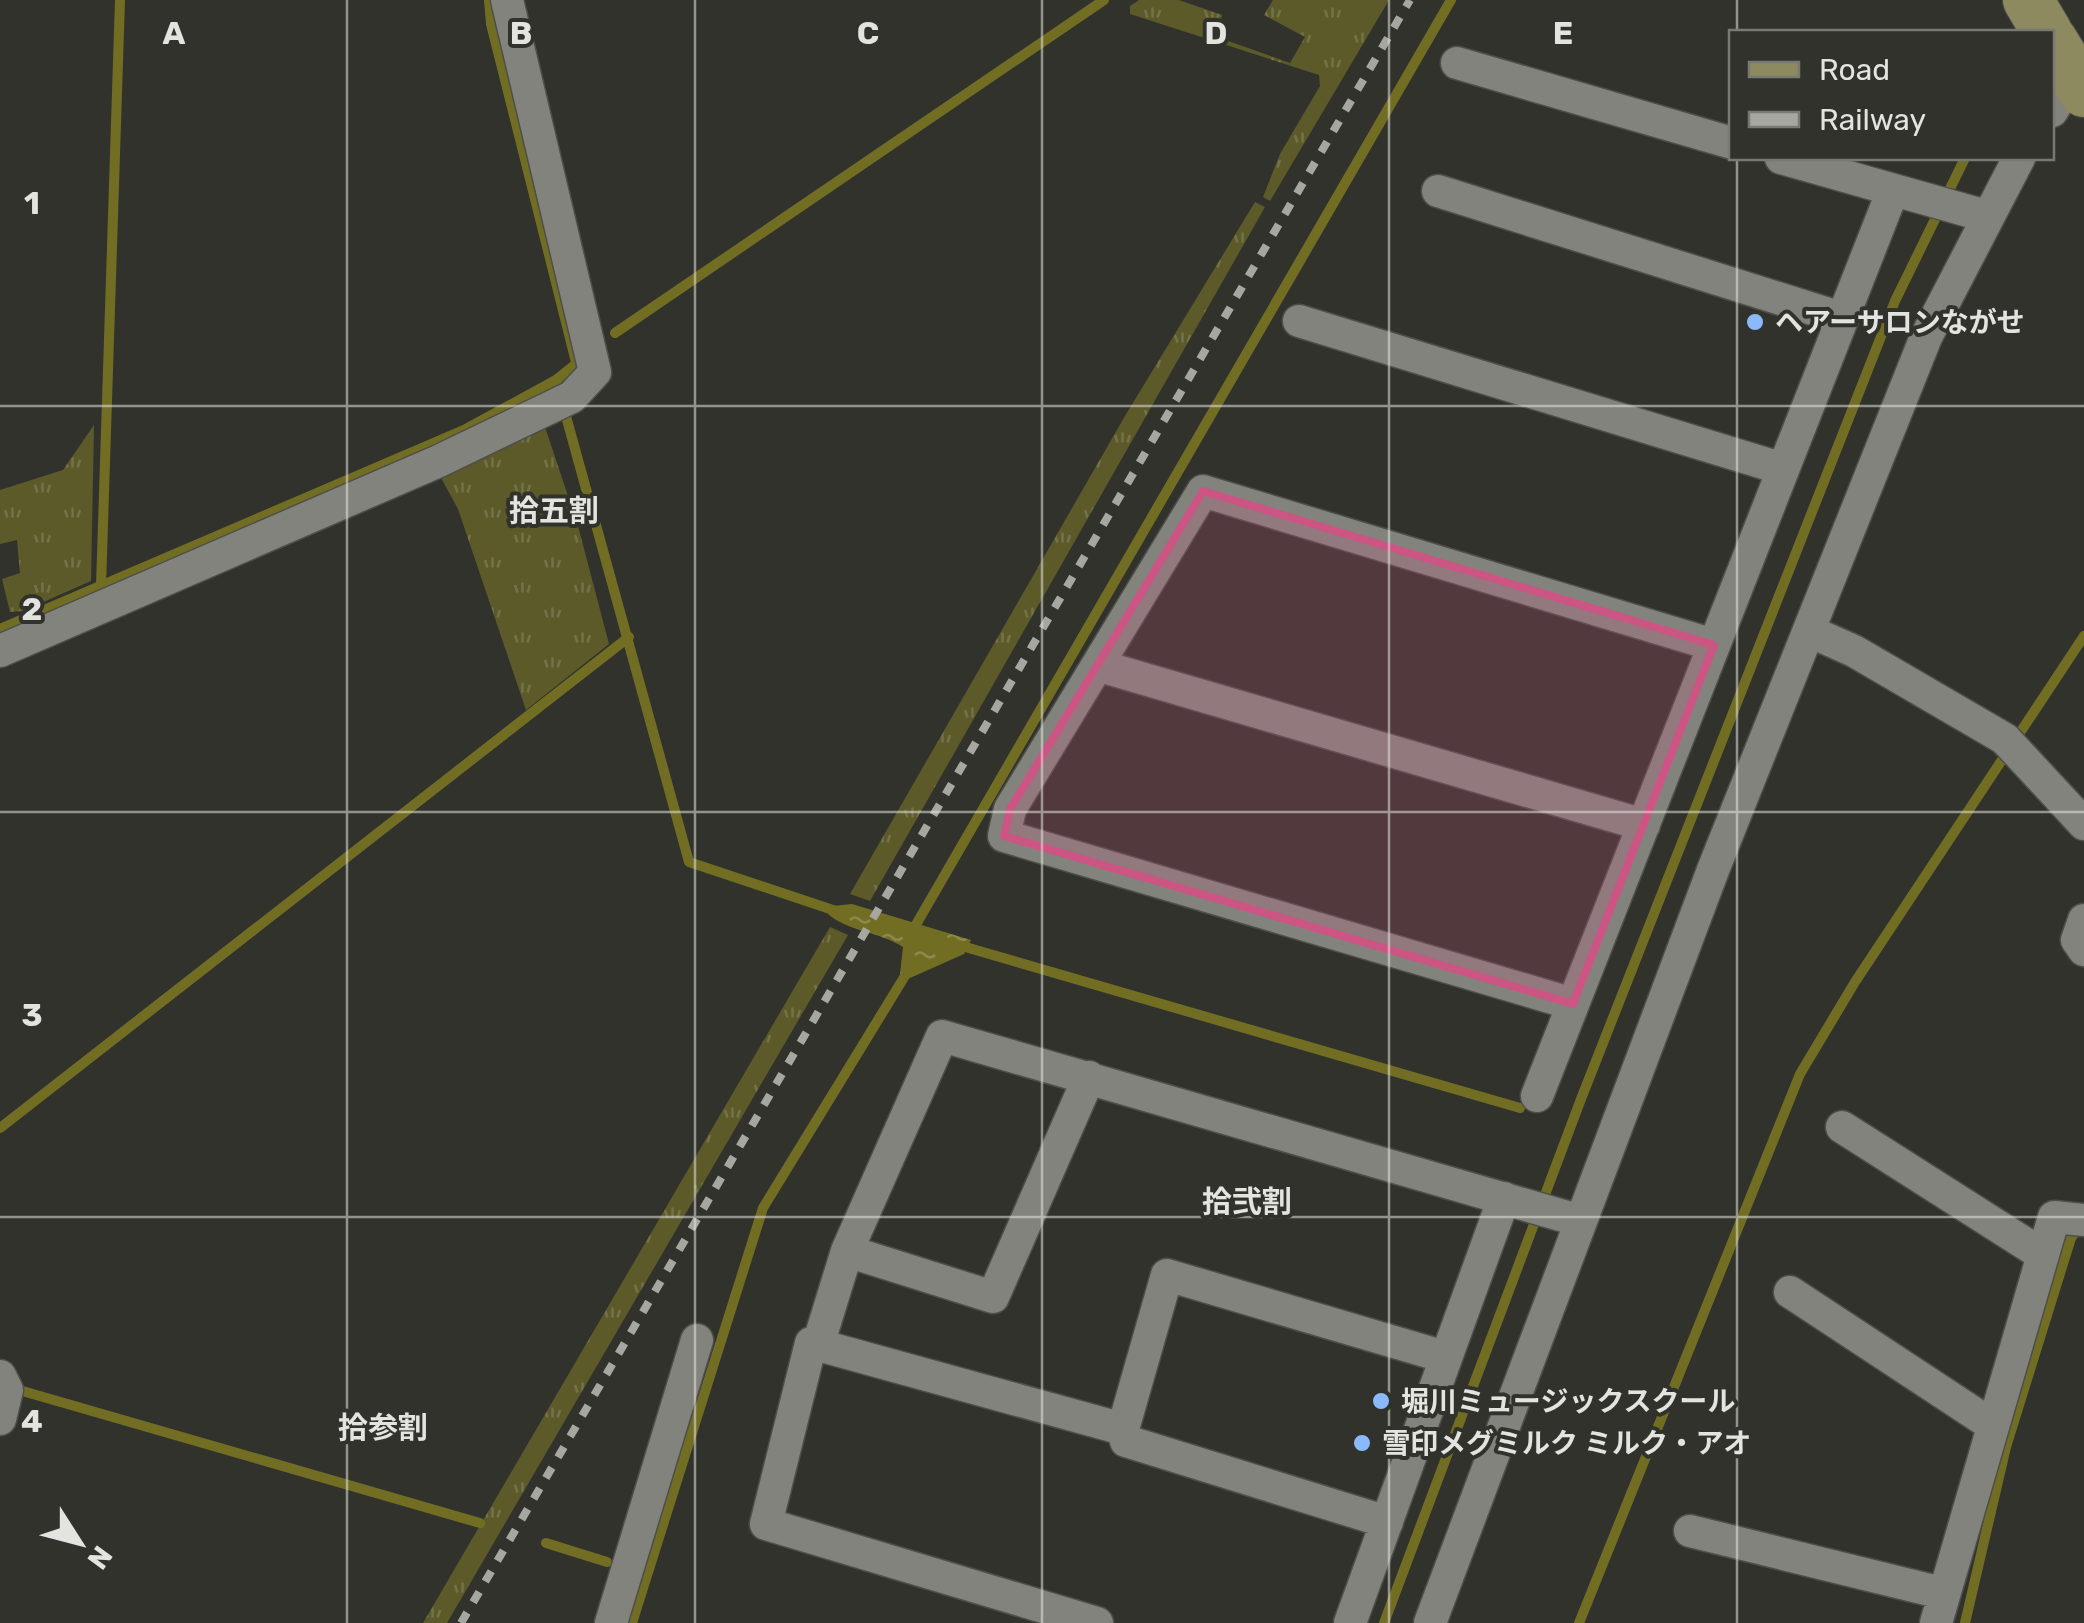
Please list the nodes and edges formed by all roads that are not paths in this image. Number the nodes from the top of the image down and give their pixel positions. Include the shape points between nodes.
1 (508, 0) edge
2 (2028, 0) edge
3 (2045, 30) edge
4 (1458, 64) dead end
5 (1729, 142) edge
6 (1787, 160) edge
7 (2018, 160) edge
8 (1893, 190) junction
9 (1438, 192) dead end
10 (1979, 214) junction
11 (1841, 318) junction
12 (1299, 321) dead end
13 (1783, 469) junction
14 (1809, 630) junction
15 (1714, 645) junction
16 (1, 648) edge
17 (1100, 666) junction
18 (2084, 824) edge
19 (1644, 825) junction
20 (2084, 920) edge
21 (2084, 950) edge
22 (1573, 1004) junction
23 (1090, 1077) junction
24 (1537, 1096) dead end
25 (1842, 1127) dead end
26 (1513, 1201) junction
27 (1570, 1218) junction
28 (2079, 1220) edge
29 (847, 1251) junction
30 (2043, 1255) junction
31 (1790, 1292) dead end
32 (697, 1340) dead end
33 (818, 1345) junction
34 (1445, 1357) junction
35 (0, 1376) edge
36 (0, 1419) edge
37 (1992, 1426) junction
38 (1123, 1430) junction
39 (1387, 1522) junction
40 (1690, 1531) dead end
41 (1939, 1608) edge
42 (611, 1623) edge
43 (1097, 1623) edge
44 (1350, 1623) edge
45 (1430, 1623) edge

1 - 16 street via 596,372 564,401
2 - 3 main road
4 - 5 street
6 - 8 street
7 - 10 street
8 - 10 street
8 - 11 street
9 - 11 street
10 - 14 street
11 - 13 street
12 - 13 street
13 - 15 street
14 - 18 street via 2010,744
14 - 27 street
15 - 17 street via 1203,491
15 - 19 street
17 - 19 street
17 - 22 street via 1010,809 1004,836
19 - 22 street
20 - 21 street via 2077,940
22 - 24 street
23 - 26 street
23 - 29 street via 942,1036
23 - 29 street via 993,1297
25 - 30 street
26 - 27 street
26 - 34 street
27 - 45 street
28 - 30 street via 2054,1216
29 - 33 street
30 - 37 street
31 - 37 street
32 - 42 street
33 - 38 street
33 - 43 street via 811,1343 766,1524
34 - 38 street via 1167,1275
34 - 39 street
35 - 36 street via 7,1390
37 - 41 street
38 - 39 street via 1126,1441
39 - 44 street
40 - 41 street

